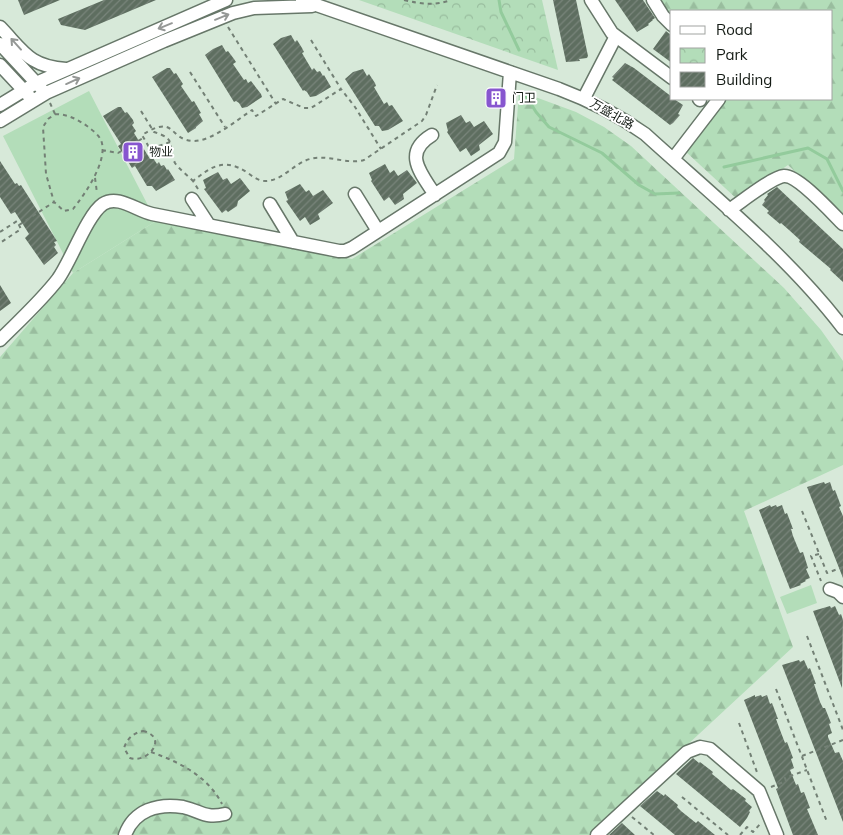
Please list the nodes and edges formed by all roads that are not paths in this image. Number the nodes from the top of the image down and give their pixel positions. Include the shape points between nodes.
1 (226, 0) edge
2 (302, 0) edge
3 (591, 0) edge
4 (653, 0) edge
5 (322, 3) edge
6 (206, 4) edge
7 (670, 23) edge
8 (0, 27) edge
9 (616, 36) junction
10 (0, 44) edge
11 (0, 65) edge
12 (66, 69) junction
13 (510, 72) junction
14 (670, 76) edge
15 (36, 83) junction
16 (24, 90) junction
17 (46, 93) junction
18 (584, 98) junction
19 (718, 100) edge
20 (34, 101) junction
21 (0, 105) edge
22 (0, 122) edge
23 (432, 135) dead end
24 (672, 159) junction
25 (355, 194) dead end
26 (435, 195) junction
27 (192, 199) road end
28 (270, 204) dead end
29 (729, 210) junction
30 (843, 224) edge
31 (209, 225) junction
32 (378, 231) junction
33 (293, 242) junction
34 (843, 328) edge
35 (0, 340) edge
36 (830, 589) road end
37 (843, 597) edge
38 (225, 814) road end
39 (125, 835) edge
40 (597, 835) edge
41 (777, 835) edge

1 - 6 street
2 - 5 street, 万盛北路
3 - 9 street
4 - 7 street
5 - 13 street, 万盛北路
17 -> 5 street via 222,17 254,8
6 -> 12 street
12 -> 8 street via 40,65
9 - 14 street
9 - 18 street
10 - 15 street
11 - 16 street
12 - 15 street
13 - 18 street, 万盛北路
13 - 26 street via 502,150
15 - 16 street
15 - 17 street
16 - 20 street
16 - 21 street
17 - 20 street
18 - 24 street, 万盛北路 via 623,118
19 - 24 street
20 - 22 street
23 - 26 street via 420,144 416,160
24 - 29 street, 万盛北路
25 - 32 street
26 - 32 street
27 - 31 street
28 - 33 street
29 - 30 street via 776,179 788,176 798,181
29 - 34 street, 万盛北路 via 801,278
31 - 33 street
31 - 35 street via 148,213 118,201 98,208 56,280
32 - 33 street via 345,251
36 - 37 street
38 - 39 street via 214,817 184,808 154,807 135,818
40 - 41 street via 696,747 710,749 762,790

